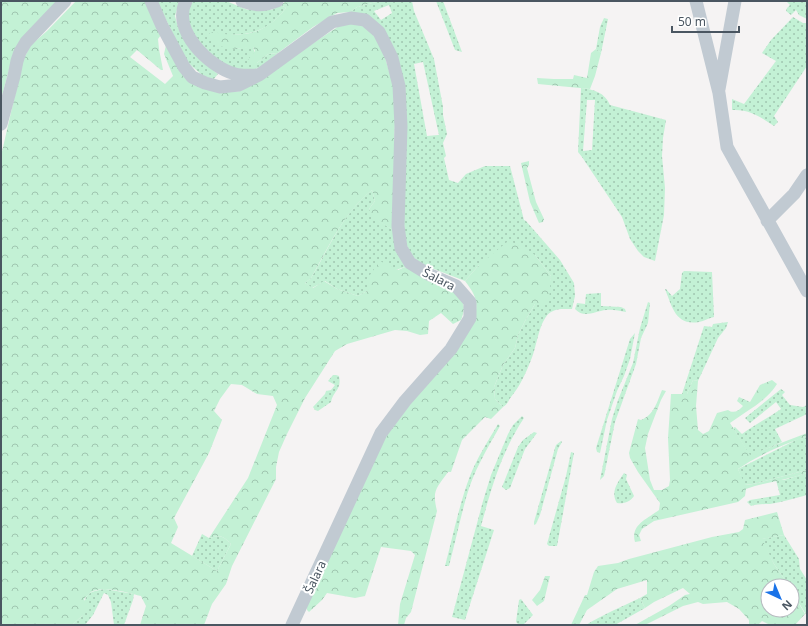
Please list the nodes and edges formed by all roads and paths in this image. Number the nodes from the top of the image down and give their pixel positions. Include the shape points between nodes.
1 (65, 1) edge
2 (151, 1) edge
3 (186, 1) edge
4 (242, 1) edge
5 (277, 1) edge
6 (696, 1) edge
7 (735, 1) edge
8 (259, 75) junction
9 (719, 93) junction
10 (1, 124) edge
11 (807, 175) edge
12 (767, 221) junction
13 (807, 292) edge
14 (292, 625) edge

1 - 10 street via 26,42 20,52
2 - 8 street, Šalara via 184,67 192,77 220,87 239,85
3 - 8 street via 182,16 188,34 204,56 218,67 236,75
4 - 5 street via 267,5
6 - 9 street
7 - 9 street
8 - 14 street, Šalara via 332,22 351,18 365,20 379,32 392,58 399,86 401,126 398,226 401,248 410,263 456,286 470,302 470,318 451,349 381,433
9 - 12 street via 727,147
11 - 12 street via 794,194
12 - 13 street

